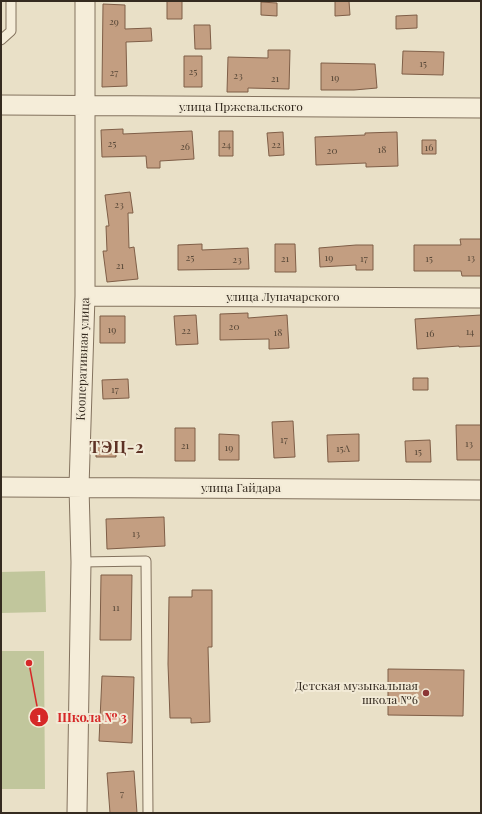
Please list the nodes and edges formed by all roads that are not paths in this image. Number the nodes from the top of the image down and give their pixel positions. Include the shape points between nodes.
1 (11, 1) edge
2 (85, 1) edge
3 (1, 40) edge
4 (1, 105) edge
5 (85, 106) junction
6 (481, 108) edge
7 (85, 296) junction
8 (481, 298) edge
9 (1, 487) edge
10 (79, 487) junction
11 (481, 490) edge
12 (81, 562) junction
13 (77, 813) edge
14 (148, 813) edge

1 - 3 lane via 11,31
2 - 5 street, Кооперативная улица
4 - 5 street, улица Пржевальского
5 - 6 street, улица Пржевальского
5 - 7 street, Кооперативная улица
7 - 8 street, улица Луначарского
7 - 10 street, Кооперативная улица
9 - 10 street, улица Гайдара
10 - 11 street, улица Гайдара
10 - 12 street, Кооперативная улица
12 - 13 street, Кооперативная улица
12 - 14 lane via 146,561

